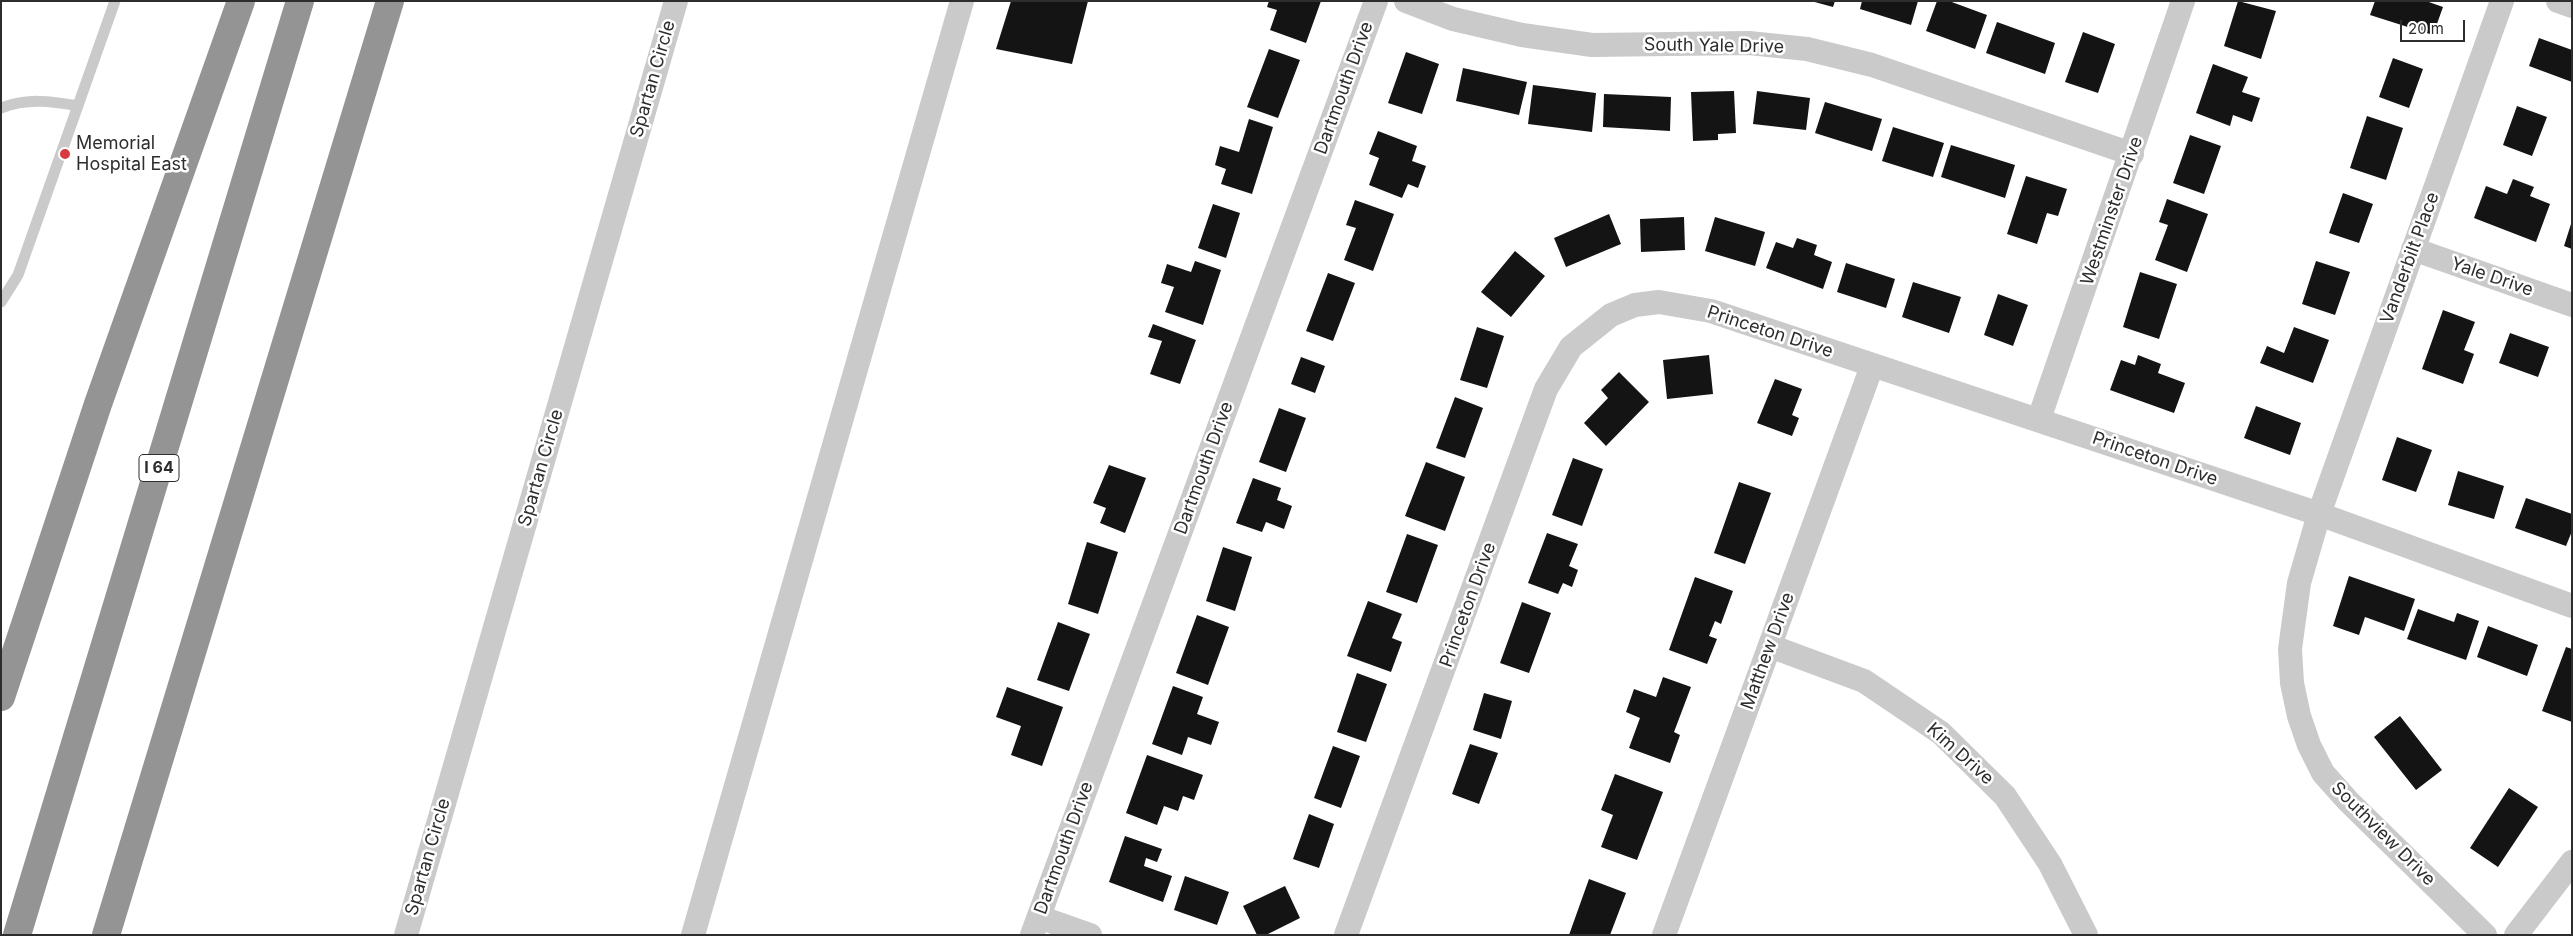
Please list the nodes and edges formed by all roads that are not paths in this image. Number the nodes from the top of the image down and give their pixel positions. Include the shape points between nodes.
1 (115, 1) edge
2 (241, 1) edge
3 (300, 1) edge
4 (390, 1) edge
5 (676, 1) edge
6 (962, 1) edge
7 (1376, 1) edge
8 (1406, 1) edge
9 (2183, 1) edge
10 (2502, 1) edge
11 (2558, 1) edge
12 (2572, 6) edge
13 (78, 106) junction
14 (1, 108) edge
15 (2132, 154) junction
16 (2413, 249) junction
17 (1, 302) edge
18 (2572, 305) edge
19 (1872, 366) junction
20 (2039, 420) junction
21 (2319, 514) junction
22 (2572, 606) edge
23 (1770, 646) junction
24 (1, 697) edge
25 (2572, 862) edge
26 (1036, 926) edge
27 (17, 935) edge
28 (106, 935) edge
29 (406, 935) edge
30 (693, 935) edge
31 (1090, 935) edge
32 (1346, 935) edge
33 (1664, 935) edge
34 (2086, 935) edge
35 (2485, 935) edge
36 (2516, 935) edge

1 - 13 lane
2 - 24 highway via 98,404
3 - 27 highway, I 64
4 - 28 highway
5 - 29 street, Spartan Circle
6 - 30 street
7 - 26 street, Dartmouth Drive
8 - 15 street, South Yale Drive via 1454,19 1522,35 1592,45 1748,43 1807,49 1872,64
9 - 15 street, Westminster Drive
10 - 16 street, Vanderbilt Place
11 - 12 street
13 - 14 lane via 46,100 17,102
13 - 17 lane via 18,275
15 - 20 street, Westminster Drive
16 - 18 street, Yale Drive
16 - 21 street, Vanderbilt Place
19 - 20 street, Princeton Drive
19 - 23 street, Matthew Drive
19 - 32 street, Princeton Drive via 1711,311 1659,302 1635,305 1611,315 1571,347 1546,389
20 - 21 street, Princeton Drive
21 - 22 street, Princeton Drive
21 - 35 street, Southview Drive via 2299,583 2290,649 2292,683 2309,745 2323,773 2348,801
23 - 33 street, Matthew Drive
23 - 34 street, Kim Drive via 1864,681 1941,733 2005,796 2050,864
25 - 36 street
26 - 31 street

